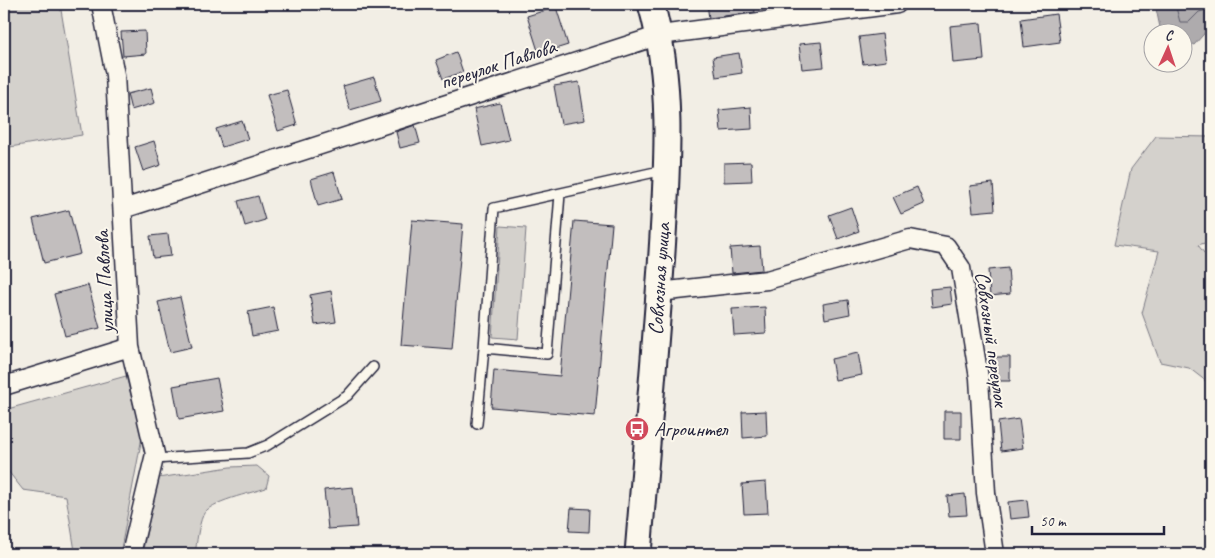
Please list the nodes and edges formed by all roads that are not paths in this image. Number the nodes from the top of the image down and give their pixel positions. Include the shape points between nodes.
1 (101, 4) edge
2 (651, 4) edge
3 (897, 4) edge
4 (660, 35) junction
5 (667, 170) junction
6 (560, 194) junction
7 (122, 209) junction
8 (659, 292) junction
9 (130, 348) junction
10 (484, 348) junction
11 (373, 367) dead end
12 (4, 386) edge
13 (477, 424) dead end
14 (154, 459) junction
15 (131, 554) edge
16 (638, 554) edge
17 (995, 554) edge

1 - 7 street, улица Павлова via 115,75
2 - 4 street, Совхозная улица
3 - 4 street, переулок Павлова
4 - 5 street, Совхозная улица
4 - 7 street, переулок Павлова
5 - 6 lane
5 - 8 street, Совхозная улица
6 - 10 lane via 494,208
6 - 10 lane via 547,354
7 - 9 street, улица Павлова
8 - 16 street, Совхозная улица
8 - 17 street, Совхозный переулок via 767,280 910,240 946,246 961,268 976,360 986,493
9 - 12 street
9 - 14 street, улица Павлова
10 - 13 lane
11 - 14 lane via 346,396 268,445 248,453
14 - 15 street, улица Павлова

